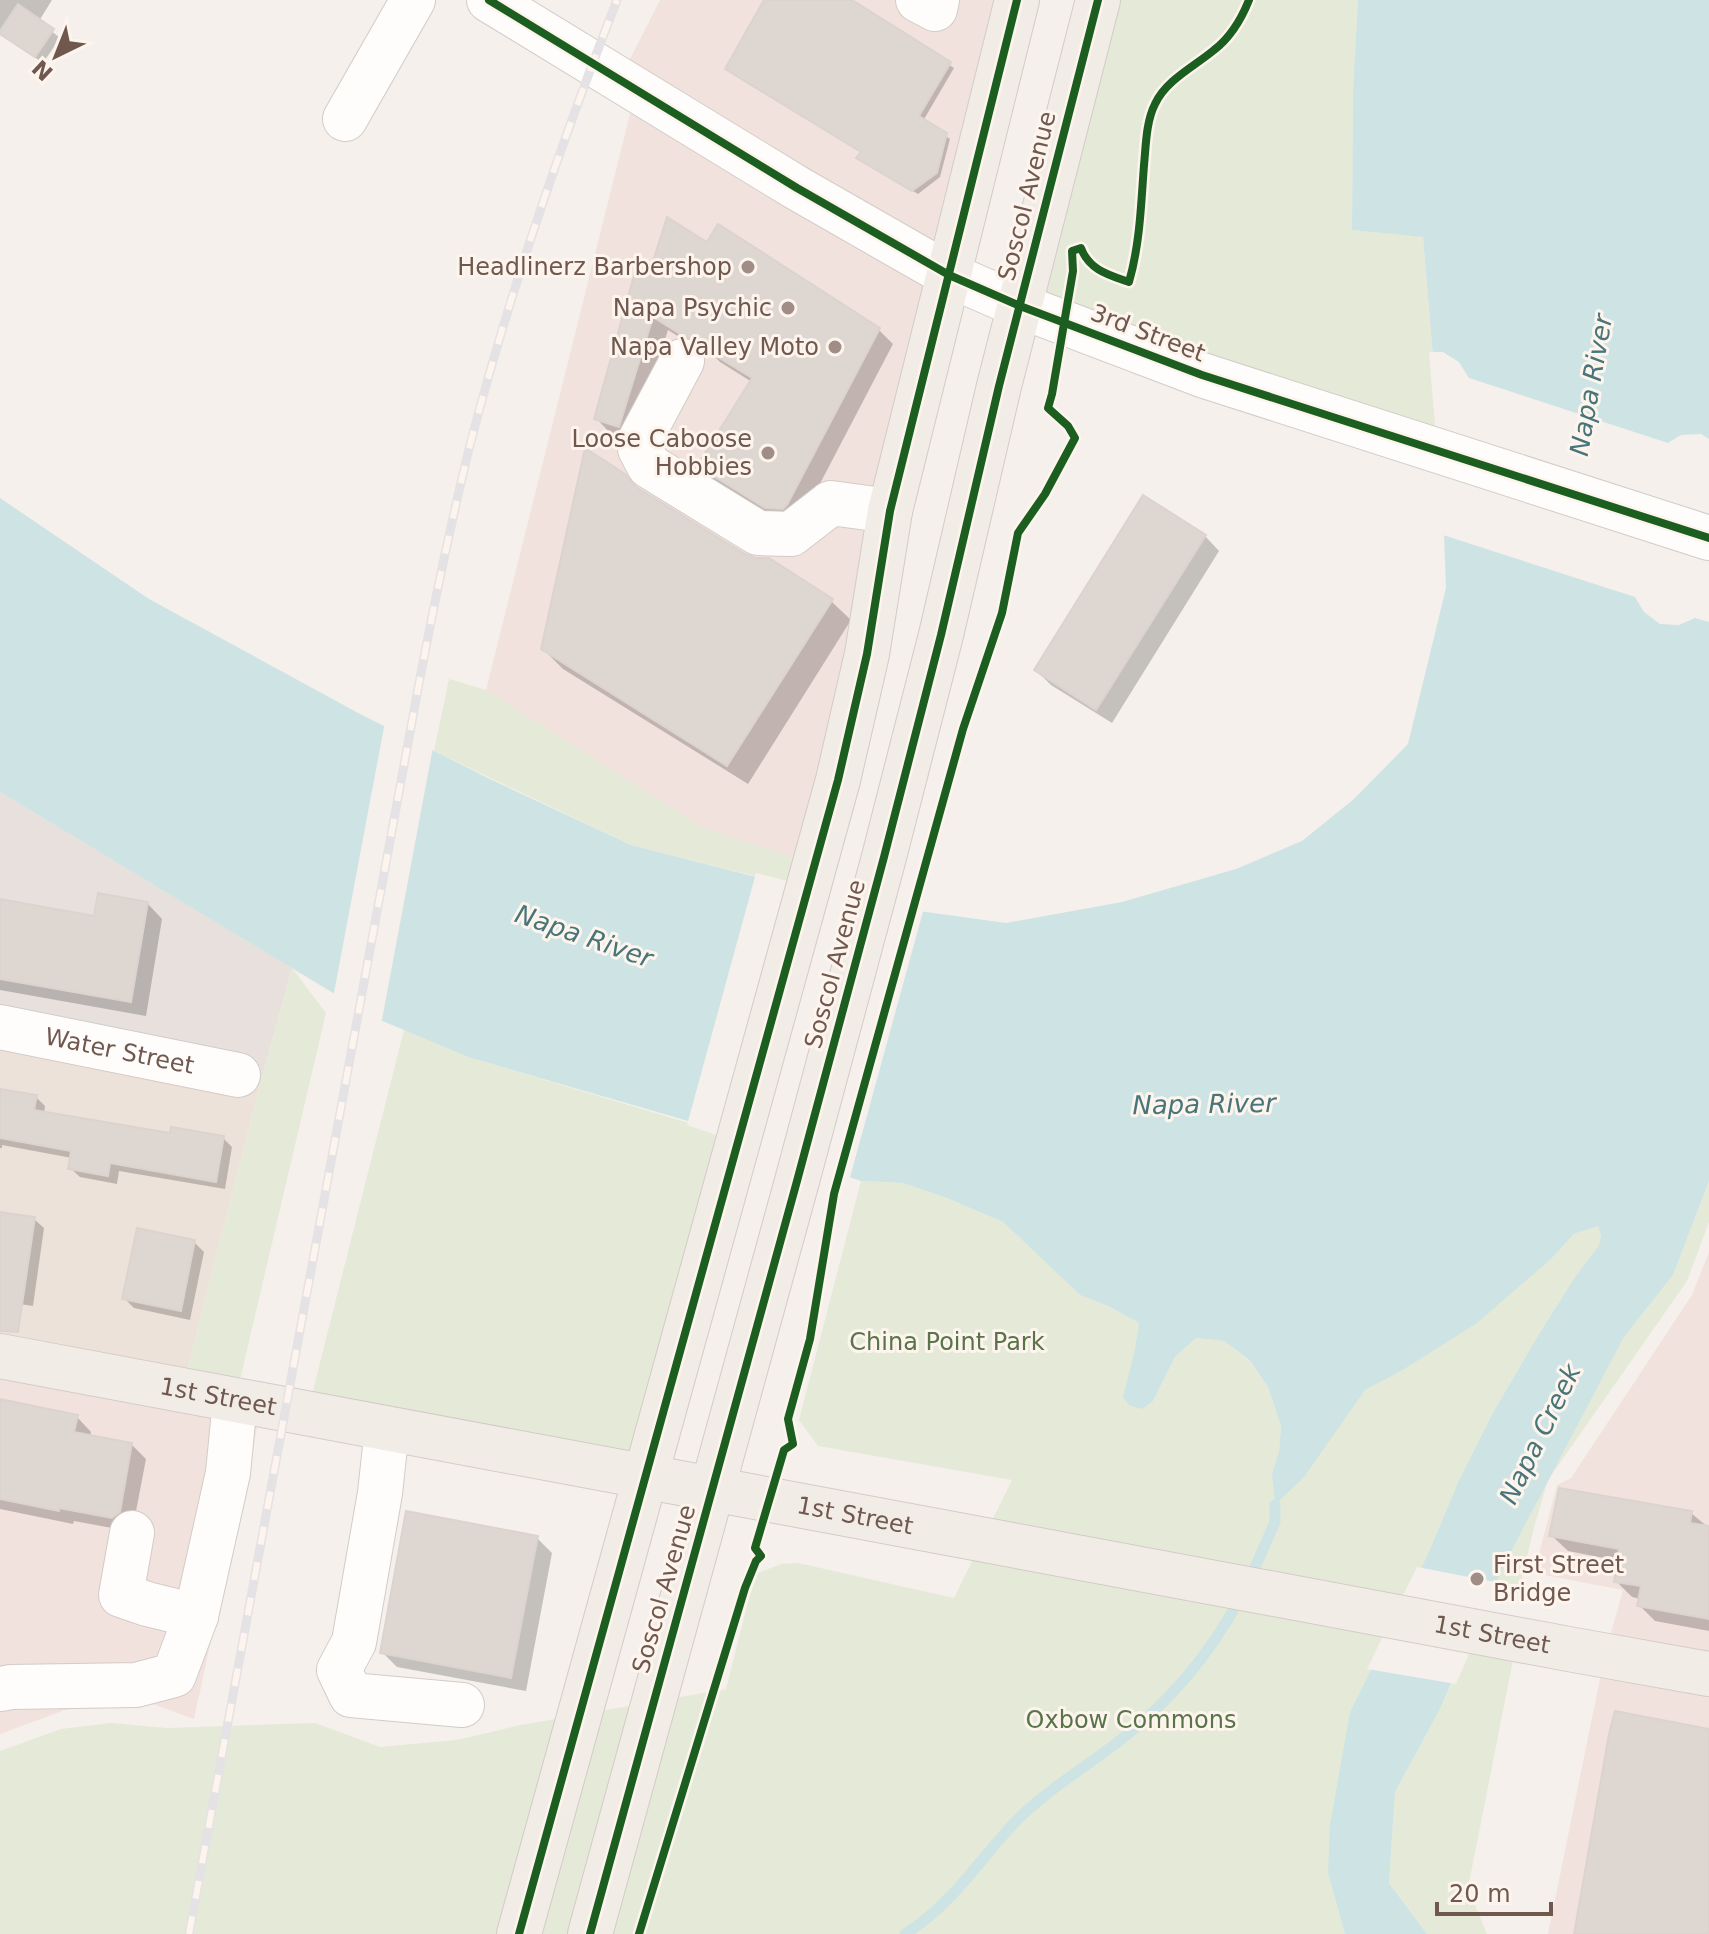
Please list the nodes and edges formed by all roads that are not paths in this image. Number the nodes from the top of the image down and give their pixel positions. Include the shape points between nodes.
1 (413, 0) edge
2 (489, 0) edge
3 (918, 0) edge
4 (937, 0) edge
5 (1017, 0) edge
6 (1098, 0) edge
7 (546, 15) edge
8 (345, 119) dead end
9 (949, 275) junction
10 (1020, 306) junction
11 (682, 361) dead end
12 (890, 511) junction
13 (1709, 538) edge
14 (0, 1027) edge
15 (238, 1075) dead end
16 (0, 1356) edge
17 (235, 1401) junction
18 (387, 1429) junction
19 (644, 1476) junction
20 (713, 1489) junction
21 (132, 1533) dead end
22 (196, 1616) junction
23 (1709, 1674) edge
24 (0, 1689) edge
25 (462, 1705) dead end
26 (519, 1934) edge
27 (590, 1934) edge

1 - 8 street
2 - 7 street, 3rd Street
3 - 4 street via 935,9
5 - 9 main road, Soscol Avenue
6 - 10 main road, Soscol Avenue
7 - 9 street, 3rd Street via 797,188
9 - 10 street, 3rd Street
9 - 12 main road, Soscol Avenue
10 - 13 street, 3rd Street via 1202,375
10 - 20 main road, Soscol Avenue via 877,883
11 - 12 street via 641,438 649,466 758,533 791,534 831,503
12 - 19 main road, Soscol Avenue via 867,654 838,780
14 - 15 street, Water Street
16 - 17 main road, 1st Street
17 - 18 main road, 1st Street
17 - 22 street via 228,1473
18 - 19 main road, 1st Street
18 - 25 street via 354,1642 339,1670 351,1695
19 - 20 main road, 1st Street
19 - 26 main road, Soscol Avenue
20 - 23 main road, 1st Street
20 - 27 main road, Soscol Avenue
21 - 22 street via 121,1595
22 - 24 street via 174,1675 136,1685

